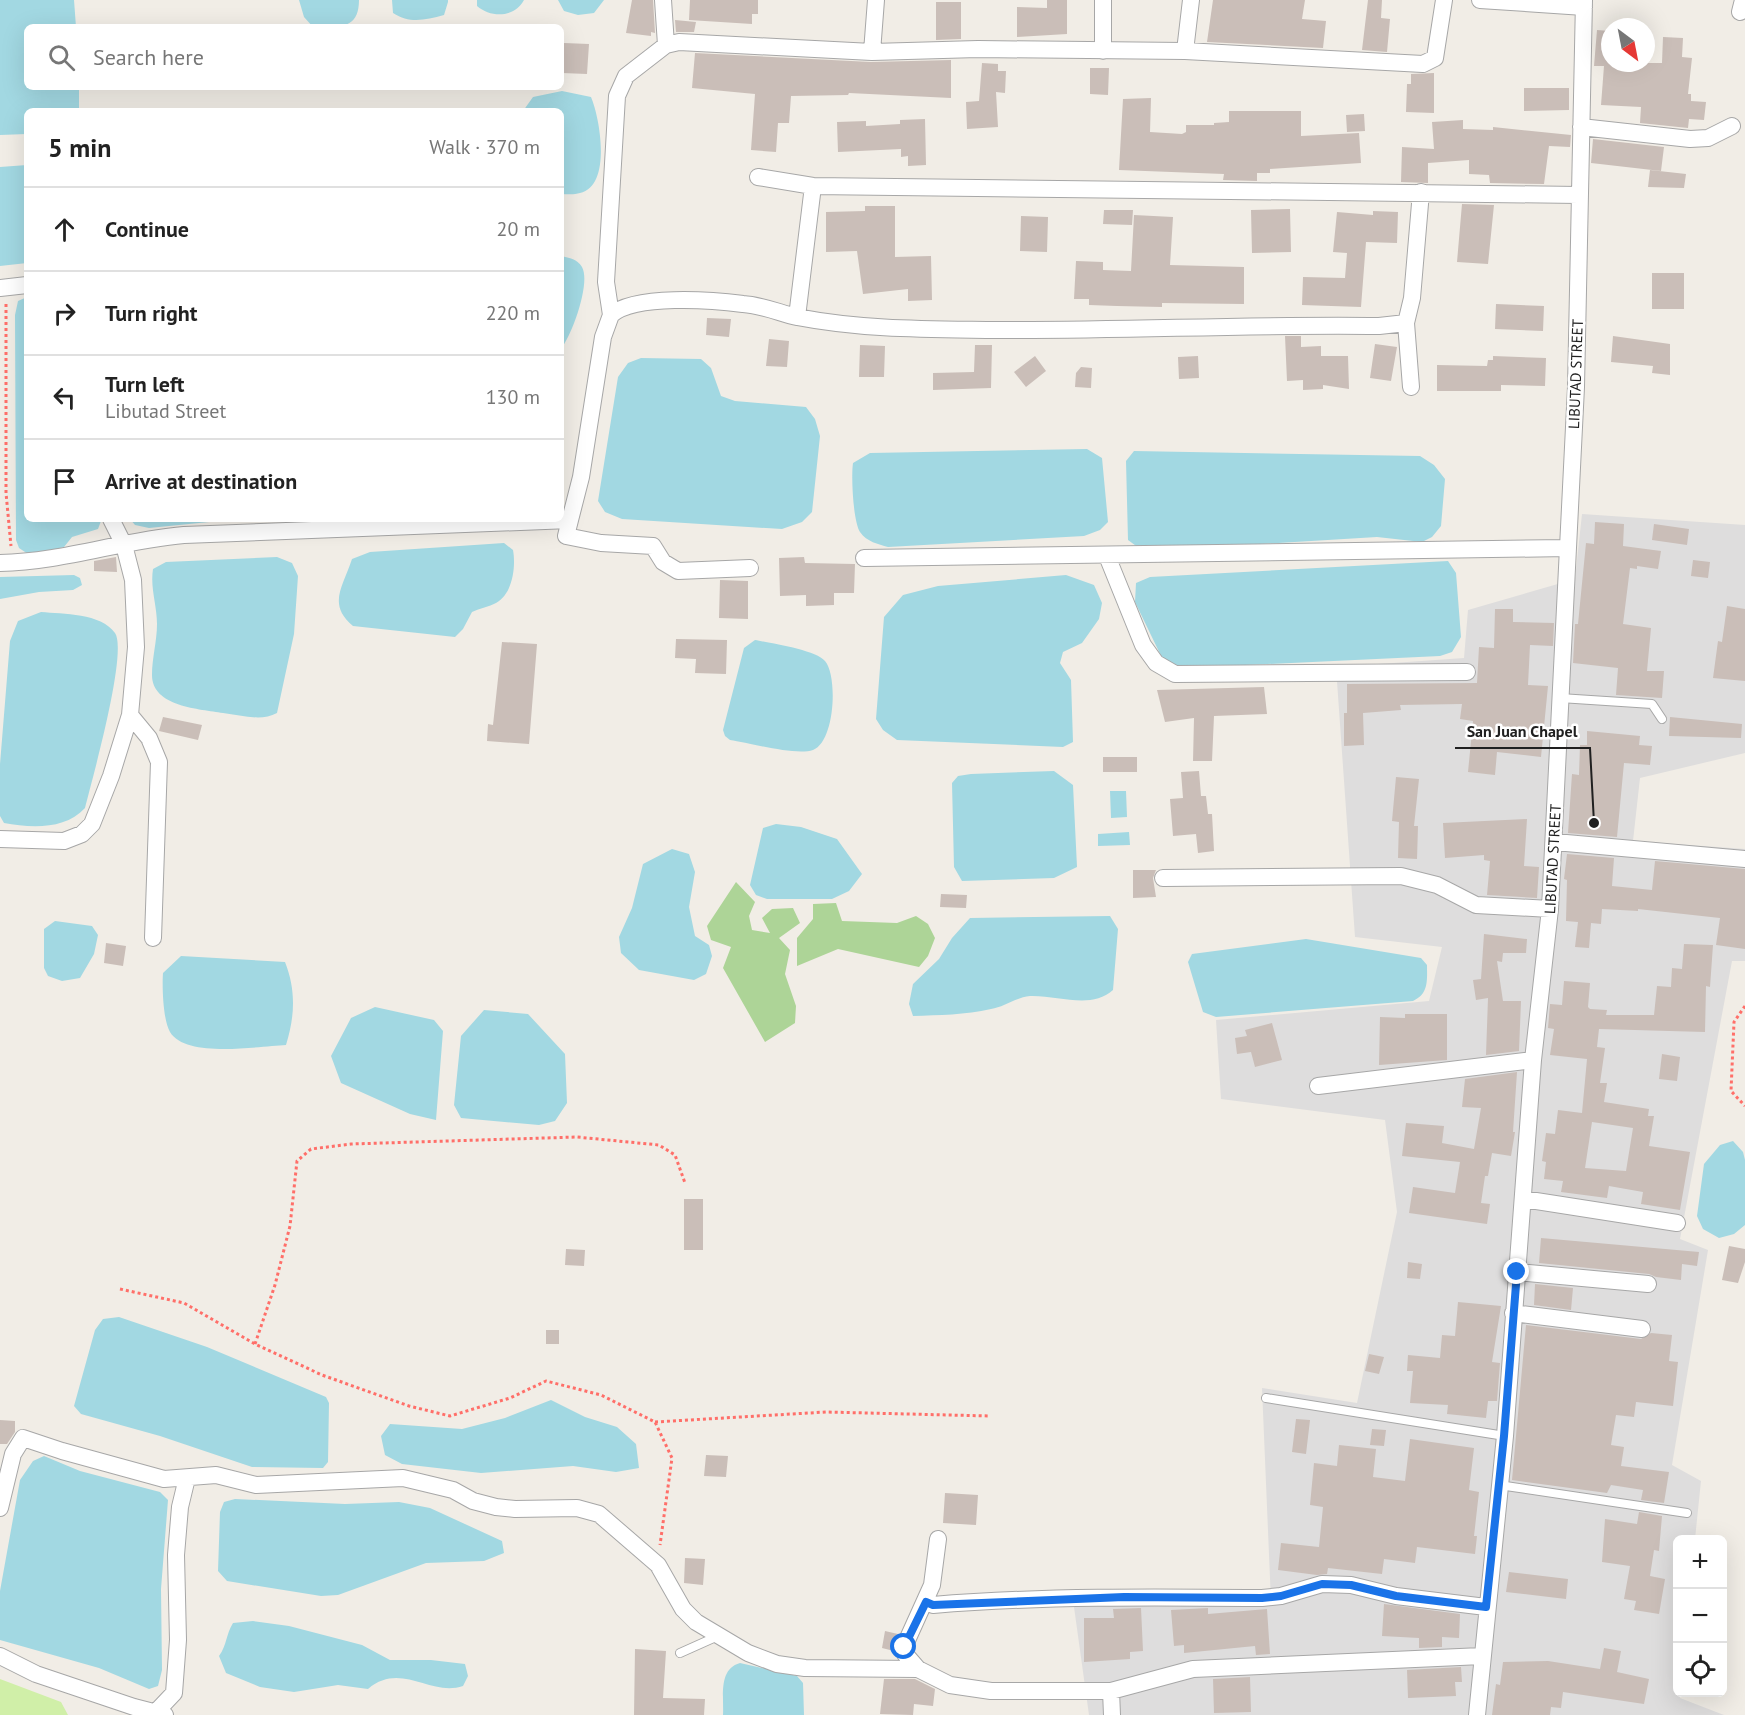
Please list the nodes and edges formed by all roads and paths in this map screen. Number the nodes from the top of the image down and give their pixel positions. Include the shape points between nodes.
1 (663, 0) edge
2 (876, 0) edge
3 (1103, 0) edge
4 (1191, 0) edge
5 (1444, 0) edge
6 (1480, 0) edge
7 (1584, 3) edge
8 (666, 45) junction
9 (1103, 51) junction
10 (1185, 51) junction
11 (872, 52) junction
12 (1732, 126) dead end
13 (1581, 127) junction
14 (758, 177) dead end
15 (813, 186) junction
16 (1421, 192) junction
17 (1579, 195) junction
18 (24, 285) edge
19 (3, 288) edge
20 (611, 315) junction
21 (797, 317) junction
22 (1406, 323) junction
23 (1411, 387) dead end
24 (564, 520) edge
25 (570, 520) junction
26 (113, 522) edge
27 (540, 522) edge
28 (284, 524) edge
29 (124, 544) junction
30 (1568, 548) junction
31 (1107, 556) junction
32 (864, 558) dead end
33 (6, 563) edge
34 (750, 568) dead end
35 (1467, 672) dead end
36 (1560, 698) junction
37 (130, 715) junction
38 (1662, 719) dead end
39 (0, 839) edge
40 (1555, 842) junction
41 (1745, 859) edge
42 (1163, 878) dead end
43 (1550, 909) junction
44 (153, 938) dead end
45 (1745, 1006) edge
46 (1533, 1060) junction
47 (1318, 1086) dead end
48 (1745, 1106) edge
49 (685, 1184) dead end
50 (1523, 1199) junction
51 (1677, 1223) dead end
52 (1517, 1272) junction
53 (1648, 1284) dead end
54 (120, 1289) dead end
55 (1513, 1313) junction
56 (1642, 1329) dead end
57 (255, 1344) junction
58 (1266, 1398) dead end
59 (990, 1416) dead end
60 (655, 1422) junction
61 (1504, 1436) junction
62 (188, 1478) junction
63 (1499, 1485) junction
64 (0, 1508) edge
65 (1687, 1514) dead end
66 (938, 1539) dead end
67 (658, 1565) junction
68 (926, 1602) junction
69 (1486, 1607) junction
70 (719, 1636) junction
71 (680, 1653) dead end
72 (0, 1656) edge
73 (1482, 1656) junction
74 (918, 1670) junction
75 (1111, 1691) junction
76 (160, 1713) edge
77 (1112, 1715) edge
78 (1477, 1715) edge

1 - 8 street
2 - 11 street
3 - 9 street
4 - 10 street
5 - 10 street via 1438,48 1429,63
6 - 7 street
7 - 13 street, LIBUTAD STREET
8 - 11 street via 679,42
8 - 20 street via 626,76 618,96 606,282
9 - 10 street
9 - 11 street
12 - 13 street via 1708,138 1690,139
13 - 17 street, LIBUTAD STREET
14 - 15 street
15 - 16 street
15 - 21 street
16 - 17 street
16 - 22 street via 1412,298
17 - 30 street, LIBUTAD STREET
18 - 19 street
19 - 33 path
20 - 21 street via 630,306 662,301 745,304
20 - 25 street via 605,329 581,477
21 - 22 street via 886,329
22 - 23 street
24 - 25 street
25 - 34 street via 566,536 653,546 663,562 678,571
26 - 29 street
27 - 28 street
28 - 29 street
29 - 33 street via 64,558
29 - 37 street via 136,605
30 - 31 street
30 - 36 street, LIBUTAD STREET
31 - 32 street
31 - 35 street via 1143,645 1156,663 1175,674
36 - 38 lane via 1652,704
36 - 40 street, LIBUTAD STREET
37 - 39 street via 93,824 82,834 64,840
37 - 44 street via 149,738 159,762
40 - 41 street
40 - 43 street, LIBUTAD STREET
42 - 43 street via 1401,876 1437,885 1476,905
43 - 46 street, LIBUTAD STREET
45 - 48 path via 1734,1022 1731,1091
46 - 47 street
46 - 50 street, LIBUTAD STREET
49 - 57 path via 675,1155 659,1145 577,1137 351,1144 311,1149 297,1161 290,1226
50 - 51 street
50 - 52 street, LIBUTAD STREET
52 - 53 street
52 - 55 street, LIBUTAD STREET
54 - 57 path via 184,1303
55 - 56 street
55 - 61 street, LIBUTAD STREET
57 - 60 path via 344,1383 450,1416 510,1398 546,1381 601,1395
58 - 61 lane
59 - 60 path via 826,1412
60 - 67 path via 672,1458
61 - 63 street, LIBUTAD STREET
62 - 64 street via 164,1479 23,1438 13,1454
62 - 67 street via 216,1475 256,1485 403,1478 453,1490 496,1507 577,1508 600,1514
62 - 76 street via 180,1507 176,1555 178,1640 174,1693
63 - 65 lane
63 - 69 street, LIBUTAD STREET
66 - 68 street
67 - 70 street via 683,1609
68 - 69 street via 933,1605 1124,1597 1262,1598 1322,1584 1351,1585 1396,1596
68 - 74 street via 904,1647
69 - 73 street, LIBUTAD STREET
70 - 71 lane
70 - 74 street via 777,1664
72 - 76 street via 36,1674
73 - 75 street via 1193,1669
73 - 78 street, LIBUTAD STREET
74 - 75 street via 950,1685 991,1690
75 - 77 street

